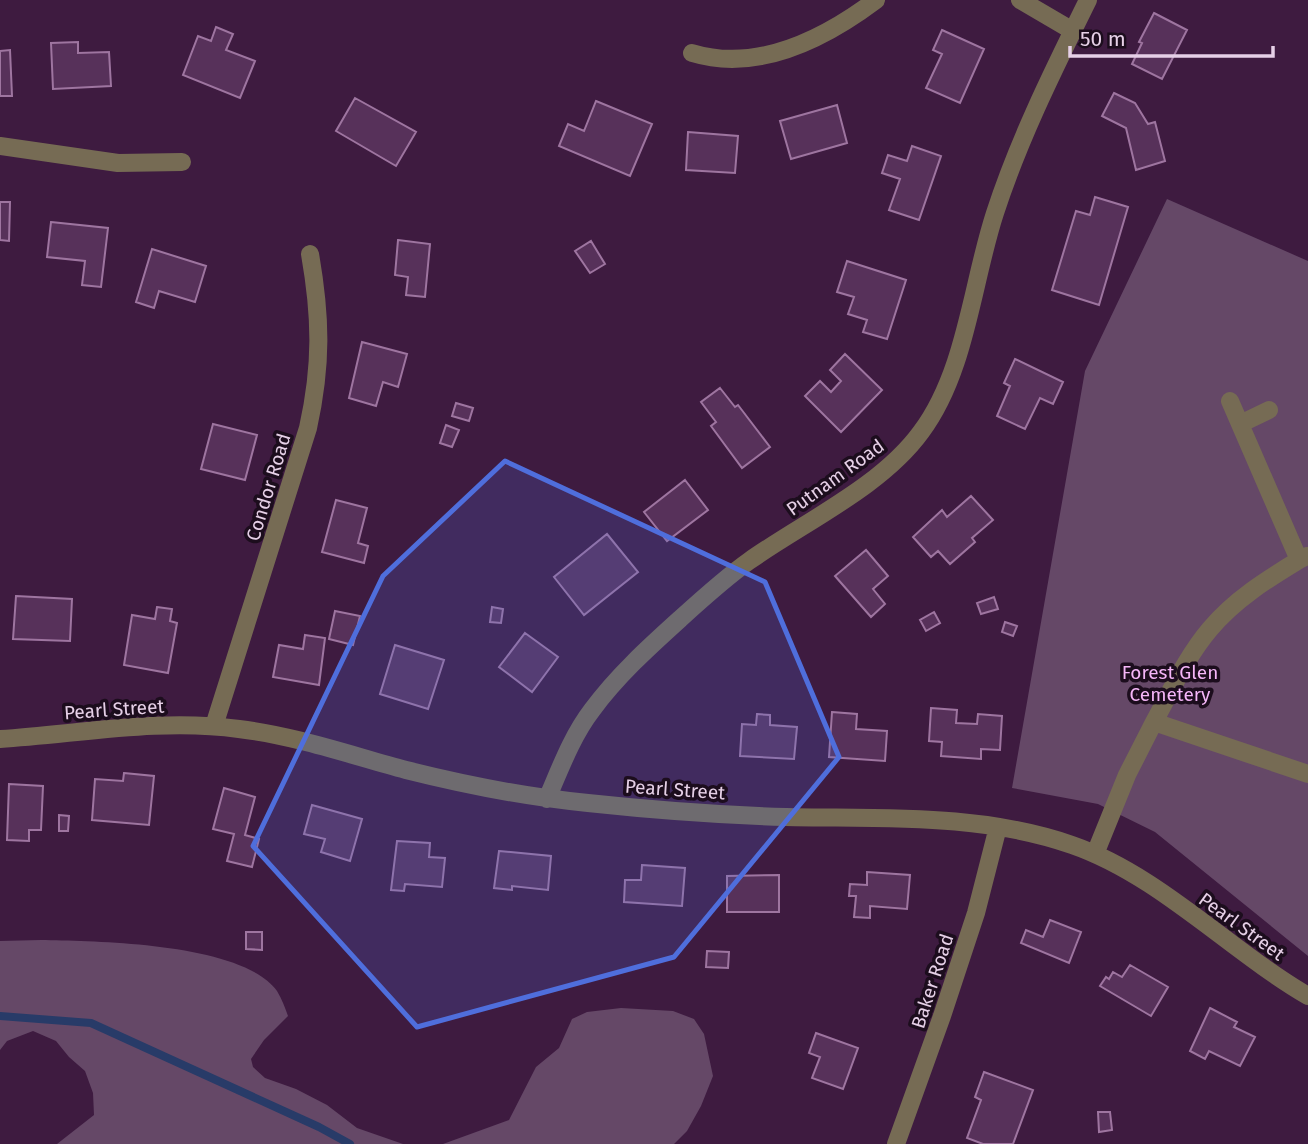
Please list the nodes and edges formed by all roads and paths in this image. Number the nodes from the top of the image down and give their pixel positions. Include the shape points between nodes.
1 (876, 0) edge
2 (1020, 0) edge
3 (1088, 0) edge
4 (1073, 31) junction
5 (692, 53) dead end
6 (0, 146) edge
7 (182, 162) dead end
8 (310, 254) dead end
9 (1230, 401) dead end
10 (1269, 410) dead end
11 (1240, 424) junction
12 (1303, 558) edge
13 (1154, 722) junction
14 (214, 726) junction
15 (0, 739) edge
16 (1308, 774) edge
17 (547, 799) junction
18 (998, 827) junction
19 (1095, 854) junction
20 (1308, 996) edge
21 (895, 1144) edge

1 - 5 street via 816,37 756,59 711,59
2 - 4 street
3 - 4 street, Putnam Road
4 - 17 street, Putnam Road via 1010,172 984,248 953,367 922,432 884,470 748,562 639,656 591,710
6 - 7 street via 118,163
8 - 14 street, Condor Road via 320,332 314,404
9 - 11 street
10 - 11 street
11 - 12 street
12 - 13 street via 1261,583 1209,630
13 - 16 street
13 - 19 street
14 - 15 street, Pearl Street via 156,726
14 - 17 street, Pearl Street via 284,736 460,783
17 - 18 street, Pearl Street
18 - 19 street, Pearl Street
18 - 21 street, Baker Road via 959,965
19 - 20 street, Pearl Street via 1161,893

